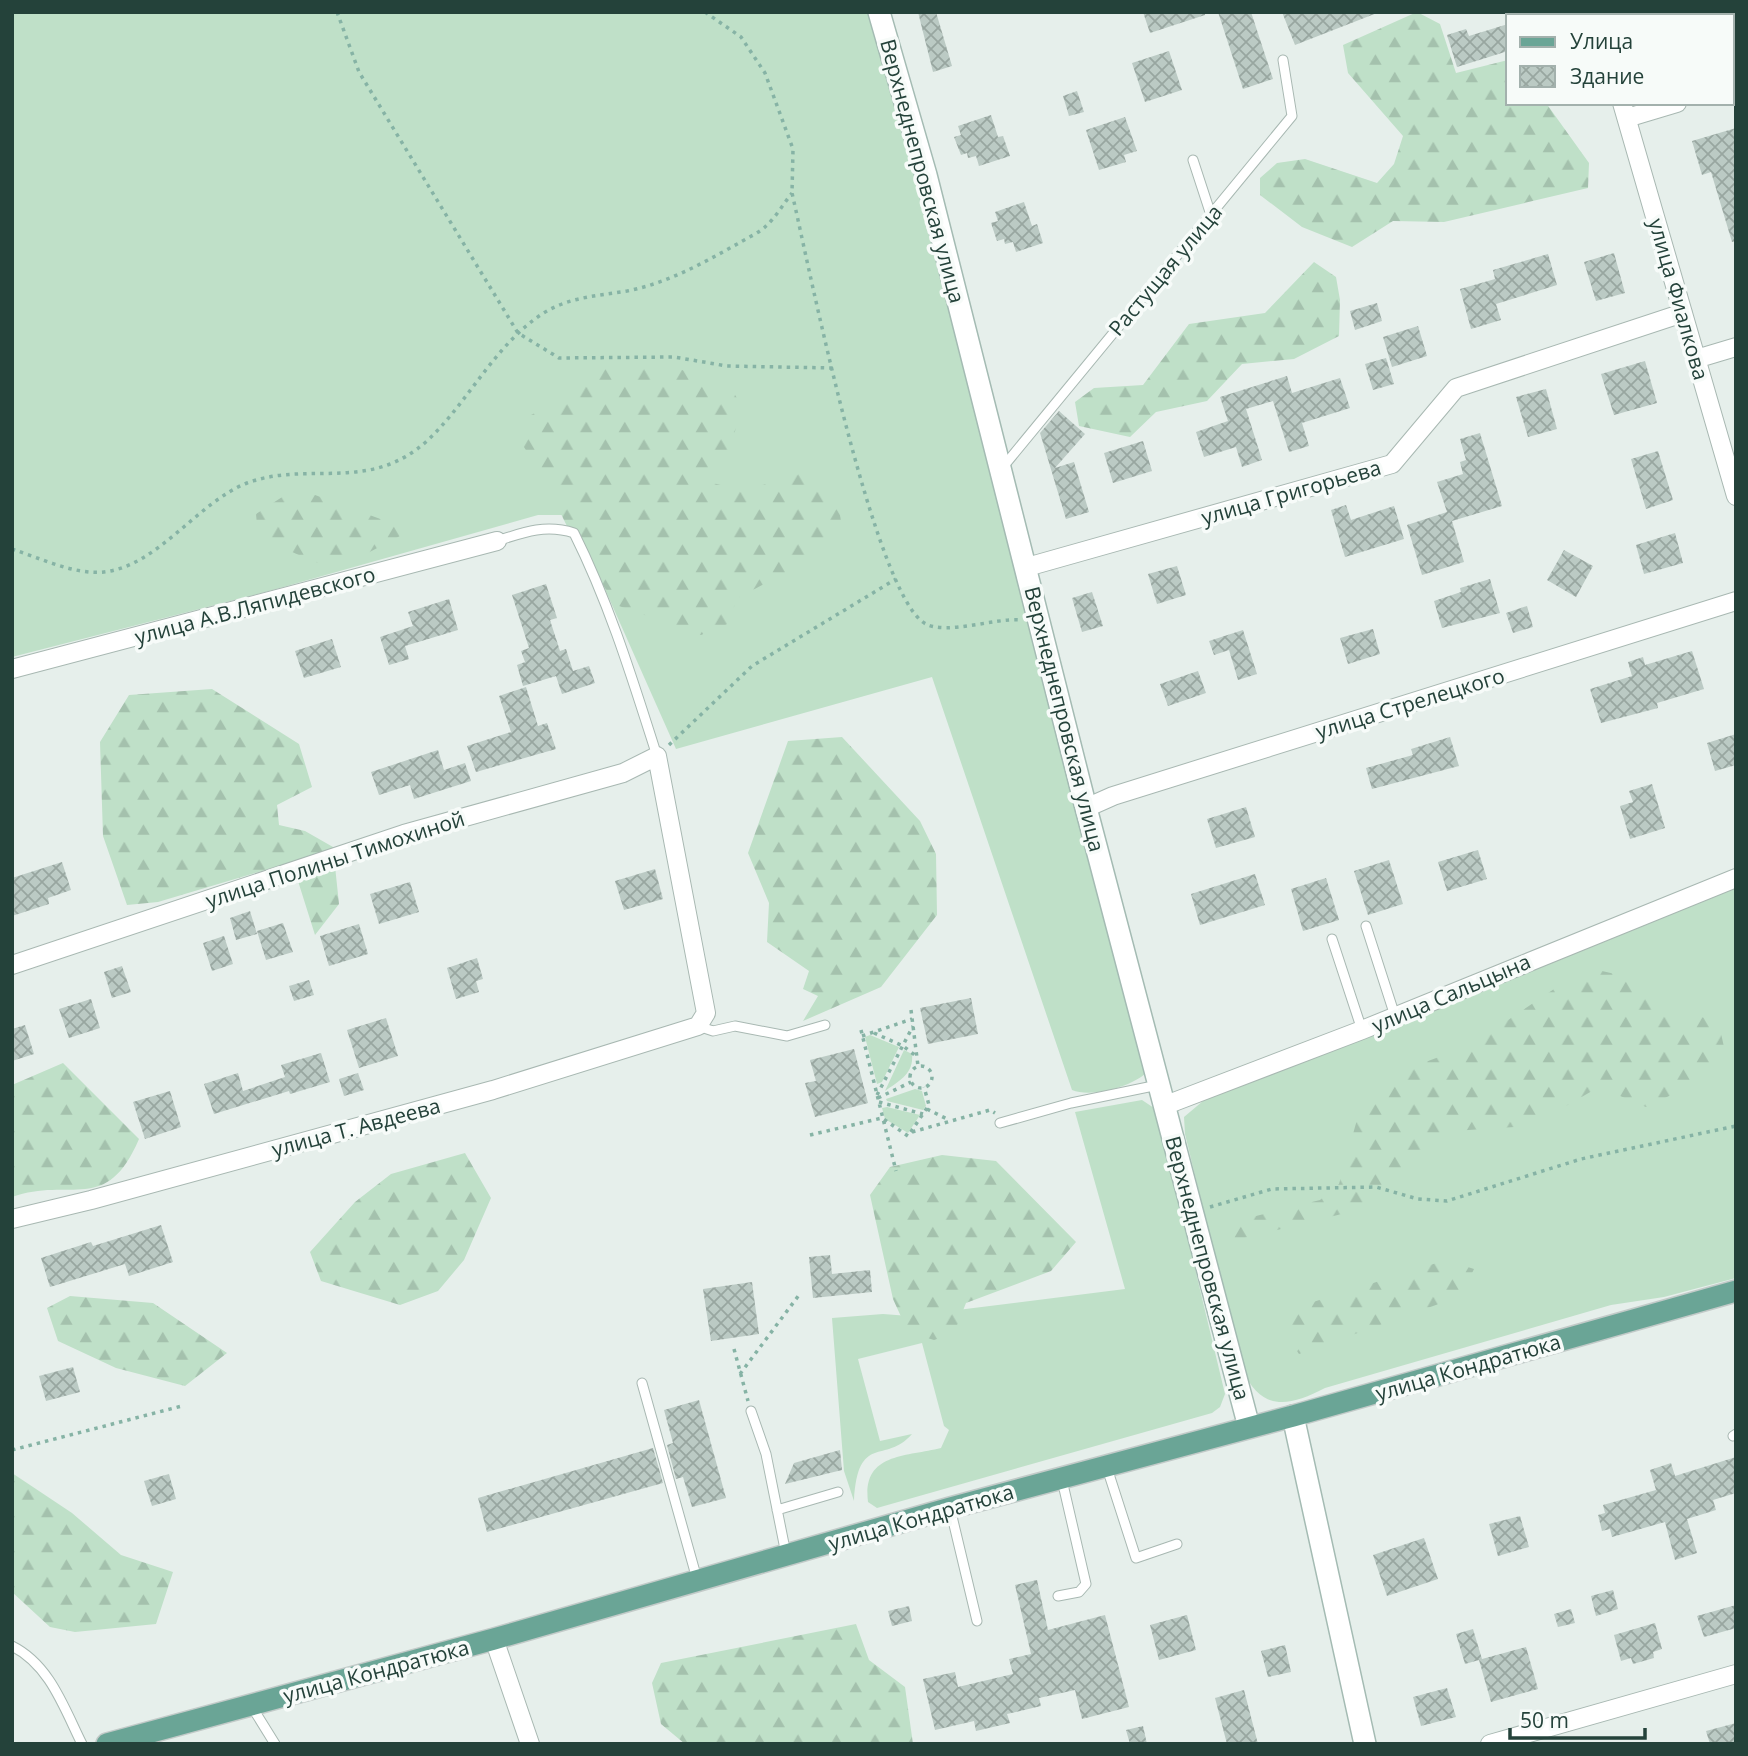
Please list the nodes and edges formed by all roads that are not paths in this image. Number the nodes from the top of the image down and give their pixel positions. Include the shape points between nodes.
1 (879, 12) edge
2 (1283, 60) dead end
3 (1664, 105) edge
4 (1624, 111) edge
5 (1193, 160) dead end
6 (1211, 215) junction
7 (1683, 313) junction
8 (1736, 347) edge
9 (1696, 359) junction
10 (1002, 468) junction
11 (1736, 496) edge
12 (497, 541) joint
13 (1027, 567) junction
14 (1736, 601) edge
15 (12, 669) edge
16 (657, 756) junction
17 (1086, 808) junction
18 (1736, 878) edge
19 (1366, 926) dead end
20 (1332, 939) dead end
21 (12, 965) edge
22 (1395, 1016) junction
23 (825, 1025) dead end
24 (698, 1026) junction
25 (1362, 1030) junction
26 (1163, 1095) junction
27 (1000, 1123) dead end
28 (12, 1219) edge
29 (1736, 1291) edge
30 (642, 1383) dead end
31 (751, 1411) road end
32 (1293, 1416) junction
33 (1249, 1427) junction
34 (1106, 1466) junction
35 (1062, 1478) junction
36 (838, 1492) dead end
37 (950, 1508) junction
38 (777, 1510) junction
39 (1177, 1544) dead end
40 (786, 1554) junction
41 (697, 1579) junction
42 (1058, 1596) dead end
43 (977, 1621) dead end
44 (494, 1639) junction
45 (12, 1646) edge
46 (1736, 1674) edge
47 (251, 1705) junction
48 (131, 1741) edge
49 (82, 1744) edge
50 (107, 1744) edge
51 (275, 1744) edge
52 (530, 1744) edge
53 (1365, 1744) edge
54 (1490, 1744) edge

1 - 10 street, Верхнеднепровская улица
2 - 6 lane, Растущая улица via 1292,116
3 - 4 street
4 - 7 street, улица Фиалкова
5 - 6 lane
6 - 10 lane, Растущая улица
7 - 9 street, улица Фиалкова
7 - 13 street, улица Григорьева via 1456,388 1392,464
8 - 9 street
9 - 11 street, улица Фиалкова
10 - 13 street, Верхнеднепровская улица
12 - 15 street, улица А.В.Ляпидевского
12 - 16 lane via 532,529 574,533 609,609
13 - 17 street, Верхнеднепровская улица
14 - 17 street, улица Стрелецкого via 1112,796
16 - 21 street, улица Полины Тимохиной via 623,773 404,834
16 - 24 street via 704,993 706,1013
17 - 26 street, Верхнеднепровская улица
18 - 22 street, улица Сальцына
19 - 22 lane
20 - 25 lane
22 - 25 street, улица Сальцына
23 - 24 lane via 787,1036 736,1026 713,1031
24 - 28 street, улица Т. Авдеева via 493,1090
25 - 26 street, улица Сальцына
26 - 27 lane via 1071,1103
26 - 33 street, Верхнеднепровская улица
29 - 32 main road, улица Кондратюка
30 - 41 lane
31 - 38 lane via 766,1454
32 - 33 main road, улица Кондратюка
32 - 53 street
33 - 34 main road, улица Кондратюка
34 - 35 main road, улица Кондратюка
34 - 39 lane via 1136,1558
35 - 37 main road, улица Кондратюка
35 - 42 lane via 1086,1584 1079,1592
36 - 38 lane
37 - 40 main road, улица Кондратюка
37 - 43 lane
38 - 40 lane
40 - 41 main road, улица Кондратюка
41 - 44 main road, улица Кондратюка
44 - 47 main road, улица Кондратюка
44 - 52 street
45 - 49 lane via 46,1674
46 - 54 street
47 - 48 main road, улица Кондратюка
47 - 51 lane
48 - 50 main road, улица Кондратюка

